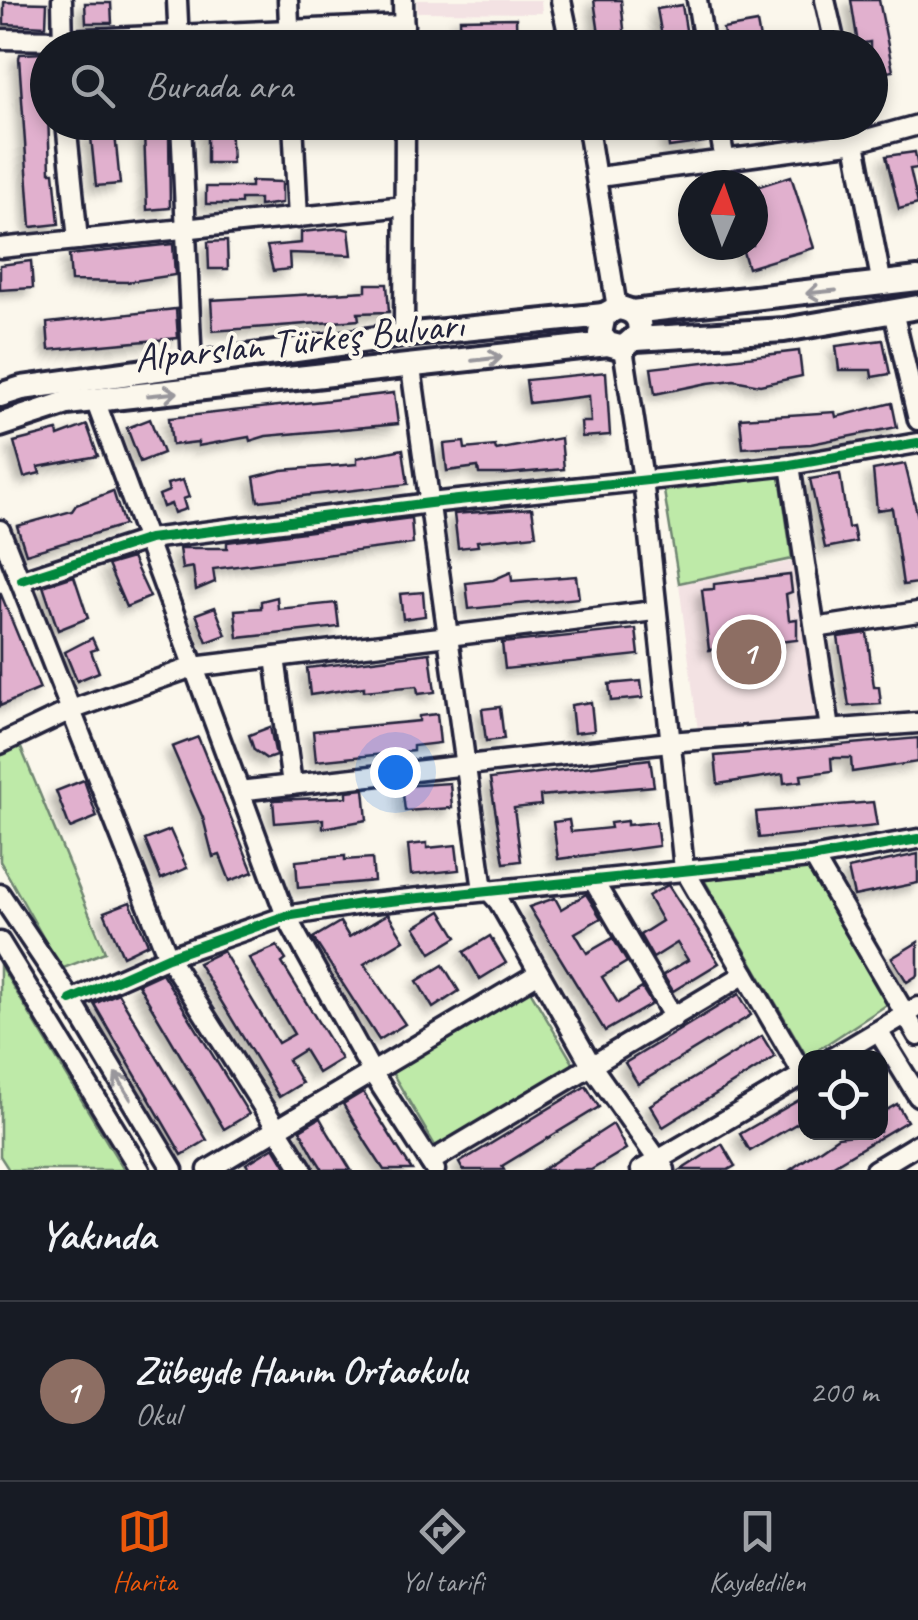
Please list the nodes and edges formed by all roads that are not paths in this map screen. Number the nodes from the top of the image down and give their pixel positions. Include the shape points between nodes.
1 (62, 0) edge
2 (178, 0) edge
3 (288, 0) edge
4 (403, 0) edge
5 (563, 0) edge
6 (697, 0) edge
7 (826, 0) edge
8 (404, 25) junction
9 (63, 30) edge
10 (179, 30) edge
11 (290, 30) edge
12 (366, 30) edge
13 (404, 30) edge
14 (568, 30) edge
15 (702, 30) edge
16 (832, 30) edge
17 (0, 39) edge
18 (30, 41) edge
19 (918, 125) edge
20 (888, 133) edge
21 (68, 140) edge
22 (182, 140) edge
23 (295, 140) edge
24 (405, 140) edge
25 (591, 140) edge
26 (721, 140) edge
27 (863, 140) edge
28 (856, 142) junction
29 (725, 161) junction
30 (599, 177) junction
31 (405, 206) junction
32 (298, 218) junction
33 (184, 230) junction
34 (78, 240) junction
35 (0, 248) edge
36 (918, 279) edge
37 (882, 286) junction
38 (918, 307) edge
39 (618, 312) junction
40 (893, 312) junction
41 (404, 336) junction
42 (623, 344) junction
43 (192, 364) junction
44 (411, 368) junction
45 (0, 395) edge
46 (95, 400) junction
47 (918, 420) edge
48 (0, 425) edge
49 (918, 443) edge
50 (790, 466) junction
51 (643, 479) junction
52 (430, 503) junction
53 (0, 530) edge
54 (149, 539) junction
55 (22, 580) junction
56 (654, 611) junction
57 (918, 612) edge
58 (815, 628) junction
59 (446, 637) junction
60 (275, 657) junction
61 (193, 667) junction
62 (71, 710) junction
63 (918, 723) edge
64 (830, 729) junction
65 (669, 742) junction
66 (0, 744) edge
67 (464, 765) junction
68 (292, 785) junction
69 (239, 791) junction
70 (918, 840) edge
71 (814, 858) junction
72 (684, 870) junction
73 (593, 880) junction
74 (490, 891) junction
75 (0, 894) edge
76 (286, 916) junction
77 (0, 942) edge
78 (168, 957) junction
79 (539, 973) junction
80 (745, 974) junction
81 (71, 1000) junction
82 (912, 1011) edge
83 (674, 1018) junction
84 (878, 1031) junction
85 (918, 1036) edge
86 (846, 1050) edge
87 (798, 1063) edge
88 (593, 1068) junction
89 (372, 1072) junction
90 (798, 1077) edge
91 (918, 1096) edge
92 (278, 1129) junction
93 (918, 1144) edge
94 (662, 1165) edge
95 (432, 1166) edge
96 (140, 1170) edge
97 (173, 1170) edge
98 (208, 1170) edge
99 (303, 1170) edge
100 (642, 1170) edge
101 (875, 1170) edge

1 - 9 street
2 - 10 street
3 - 11 street
4 - 8 street
5 - 14 street
6 - 15 street
7 - 16 street
8 - 12 street
8 - 13 street
17 - 18 street
19 - 20 street
21 - 34 street
22 - 33 street
23 - 32 street
24 - 31 street
25 - 30 street
26 - 29 street
27 - 28 street
28 - 29 street
28 - 37 street
29 - 30 street
30 - 39 street
31 - 32 street
31 - 41 street
32 - 33 street
33 - 34 street
33 - 43 street
34 - 35 street
36 - 37 main road, Alparslan Türkeş Bulvarı
37 -> 39 main road, Alparslan Türkeş Bulvarı
38 - 40 main road, Alparslan Türkeş Bulvarı
39 - 41 main road, Alparslan Türkeş Bulvarı
39 - 42 main road via 640,327
39 - 42 main road via 600,334
40 - 42 main road, Alparslan Türkeş Bulvarı via 784,330
40 - 47 street
41 - 43 main road, Alparslan Türkeş Bulvarı
44 -> 42 main road, Alparslan Türkeş Bulvarı
42 - 51 street
43 - 45 main road, Alparslan Türkeş Bulvarı
46 -> 44 main road, Alparslan Türkeş Bulvarı
44 - 52 street
46 - 48 main road, Alparslan Türkeş Bulvarı
46 - 54 street
49 - 50 street
50 - 51 street
50 - 58 street
51 - 52 street
51 - 56 street
52 - 54 street
52 - 59 street
53 - 55 street
54 - 55 street
54 - 61 street
55 - 62 street
56 - 59 street
56 - 65 street
57 - 58 street
58 - 64 street
59 - 60 street
59 - 67 street
60 - 61 street
60 - 68 street
61 - 62 street
61 - 69 street
62 - 66 street
62 - 78 street
63 - 64 street
64 - 65 street
65 - 67 street
65 - 72 street
67 - 68 street
67 - 74 street via 482,883
68 - 69 street
69 - 76 street
70 - 71 street
71 - 72 street
71 - 82 street
72 - 73 street
72 - 80 street
73 - 74 street
73 - 83 street
74 - 76 street
74 - 79 street
75 - 81 street
76 - 78 street
76 - 89 street
77 - 96 street
78 - 81 street
78 - 92 street
79 - 88 street
79 - 89 street
80 - 83 street
80 - 87 street
97 -> 81 street
82 - 84 street
82 - 85 street
83 - 88 street
84 - 86 street
84 - 91 street
88 - 94 street
88 - 95 street
89 - 92 street
89 - 95 street
90 - 94 street
92 - 98 street
92 - 99 street
93 - 101 street
94 - 100 street

